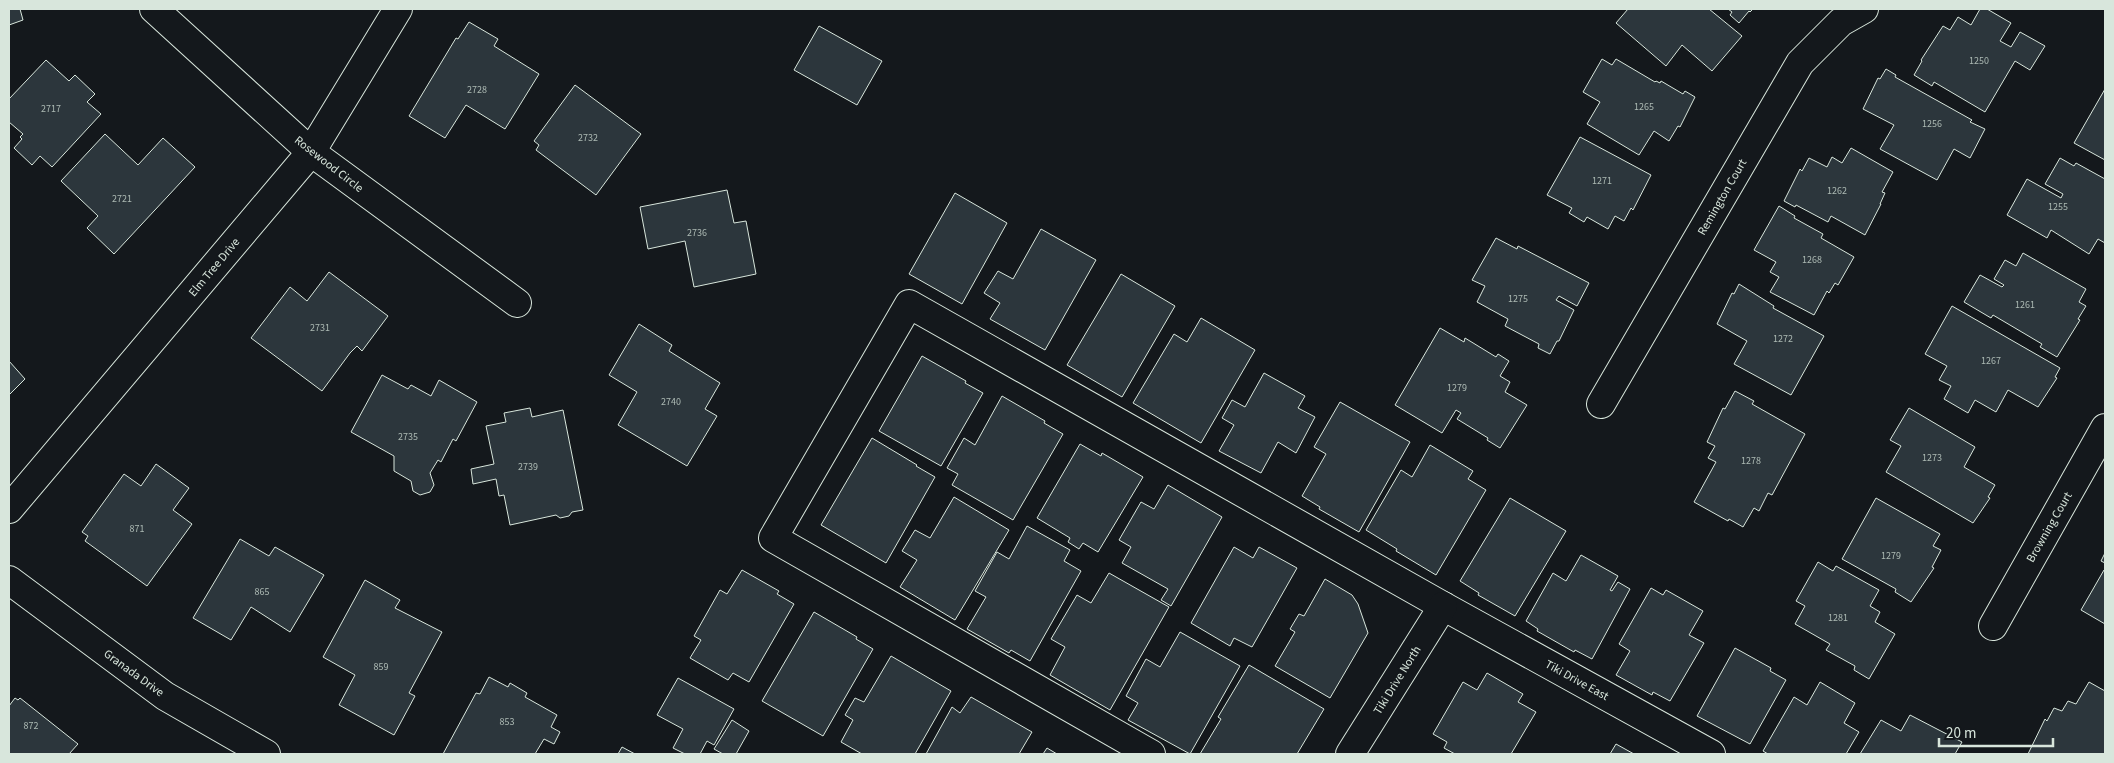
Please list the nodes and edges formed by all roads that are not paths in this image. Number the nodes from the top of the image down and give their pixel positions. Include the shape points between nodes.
1 (154, 9) edge
2 (398, 9) edge
3 (1864, 9) edge
4 (311, 152) junction
5 (517, 303) dead end
6 (1601, 404) dead end
7 (2105, 428) edge
8 (9, 509) edge
9 (9, 580) edge
10 (1443, 606) junction
11 (1993, 626) dead end
12 (266, 754) edge
13 (1151, 754) edge
14 (1350, 754) edge
15 (1711, 754) edge

1 - 4 street, Rosewood Circle
2 - 4 street, Elm Tree Drive
3 - 6 street, Remington Court via 1841,22 1800,64
4 - 5 street, Rosewood Circle
4 - 8 street, Elm Tree Drive
7 - 11 street, Browning Court
9 - 12 street, Granada Drive via 165,696
10 - 13 street, Tiki Drive East via 909,304 773,538
10 - 14 street, Tiki Drive North
10 - 15 street, Tiki Drive East

